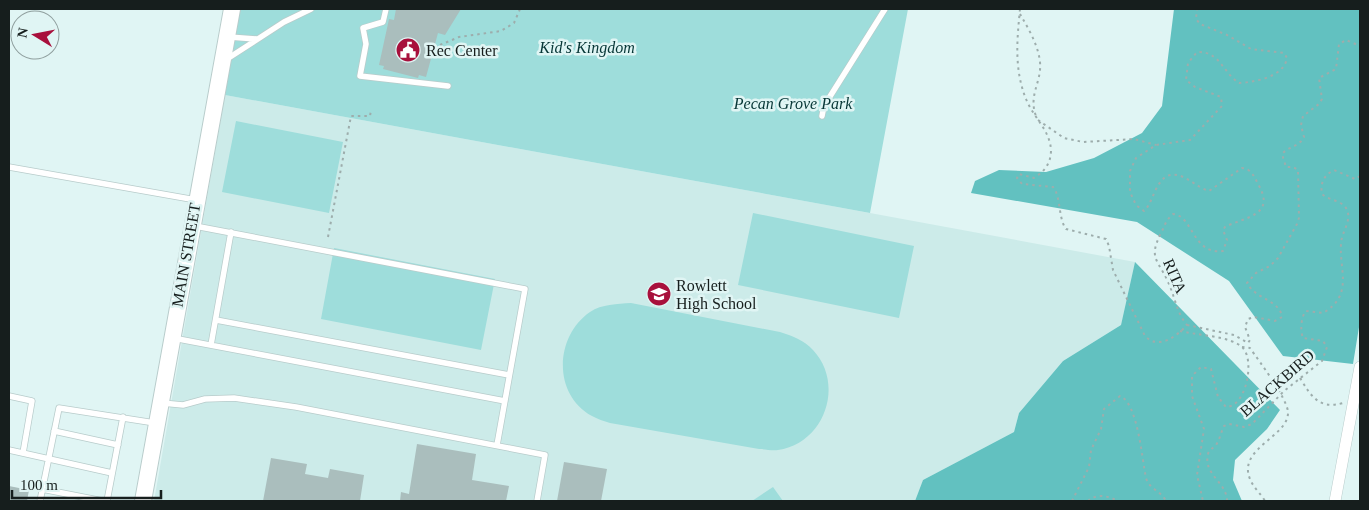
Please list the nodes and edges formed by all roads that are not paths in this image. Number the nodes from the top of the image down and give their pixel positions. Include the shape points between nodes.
1 (232, 9) edge
2 (311, 9) edge
3 (386, 9) edge
4 (885, 9) edge
5 (226, 37) junction
6 (257, 39) junction
7 (222, 62) junction
8 (448, 86) dead end
9 (822, 116) dead end
10 (9, 167) edge
11 (196, 200) junction
12 (191, 225) junction
13 (231, 232) junction
14 (216, 320) junction
15 (171, 338) junction
16 (211, 346) junction
17 (1360, 367) edge
18 (509, 375) junction
19 (9, 396) edge
20 (505, 401) junction
21 (160, 402) junction
22 (123, 417) junction
23 (156, 423) junction
24 (54, 431) junction
25 (118, 446) junction
26 (497, 446) junction
27 (9, 450) edge
28 (23, 453) junction
29 (48, 459) junction
30 (112, 473) junction
31 (42, 489) junction
32 (40, 501) edge
33 (103, 501) edge
34 (107, 501) edge
35 (143, 501) edge
36 (537, 501) edge
37 (1335, 501) edge

1 - 5 street, MAIN STREET
2 - 6 lane
3 - 8 lane via 383,22 363,28 366,44 360,76
4 - 9 lane via 824,106
5 - 6 lane
5 - 7 street, MAIN STREET
6 - 7 lane
7 - 11 street, MAIN STREET
10 - 11 lane
11 - 12 street, MAIN STREET
12 - 13 lane
12 - 15 street, MAIN STREET
13 - 14 lane
13 - 18 lane via 525,289
14 - 16 lane
14 - 18 lane
15 - 16 lane
15 - 21 street, MAIN STREET
16 - 20 lane
17 - 37 street
18 - 20 lane
19 - 28 lane via 32,401
20 - 26 lane
21 - 23 street, MAIN STREET
21 - 26 lane via 183,405 205,399 234,398
22 - 23 lane
22 - 24 lane via 59,408
22 - 25 lane
23 - 35 street, MAIN STREET
24 - 25 lane
24 - 29 lane
25 - 30 lane
26 - 36 lane via 546,455
27 - 28 lane
28 - 29 lane
29 - 30 lane
29 - 31 lane
30 - 34 lane
31 - 32 lane
31 - 33 lane

